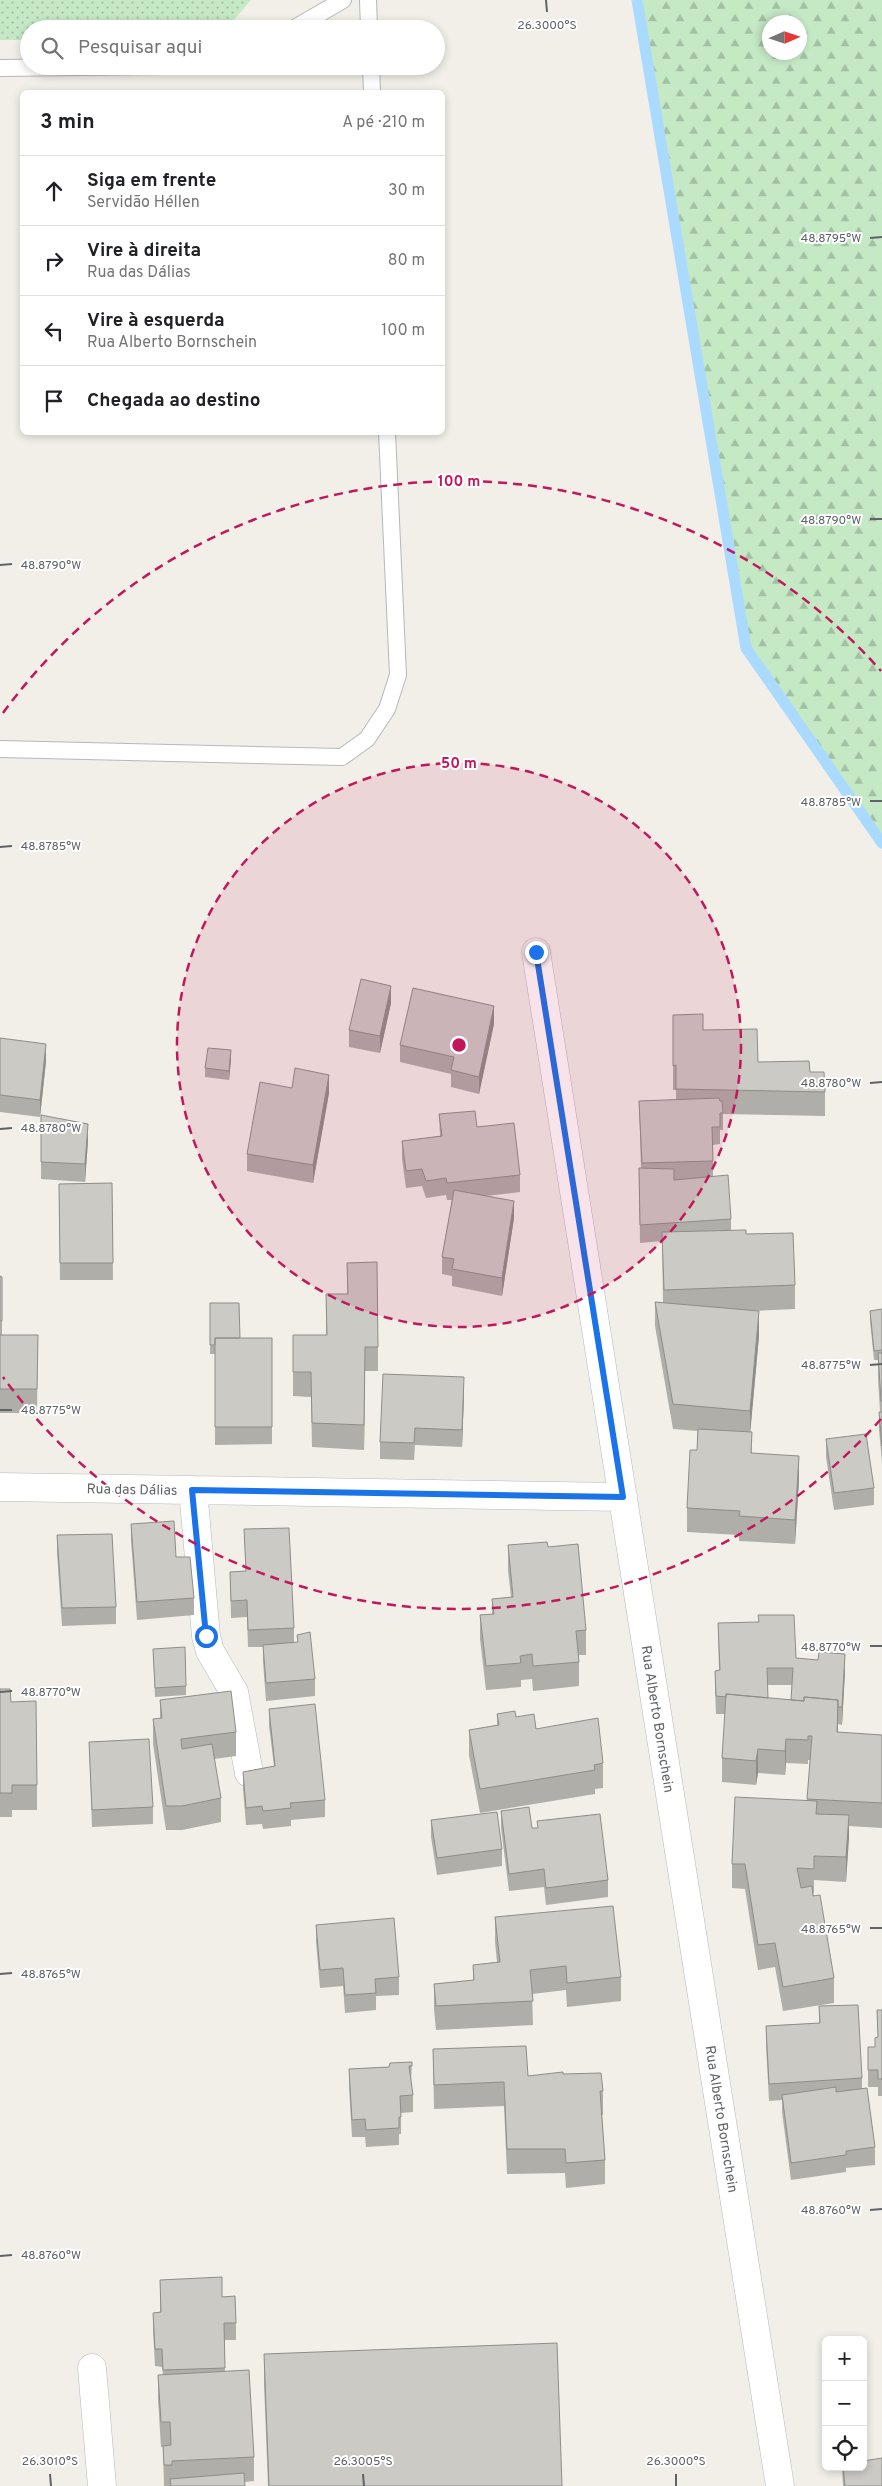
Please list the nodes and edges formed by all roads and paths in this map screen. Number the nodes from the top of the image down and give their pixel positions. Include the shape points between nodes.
1 (343, 0) edge
2 (368, 0) edge
3 (308, 20) edge
4 (369, 20) edge
5 (0, 68) edge
6 (20, 68) edge
7 (371, 75) edge
8 (372, 90) edge
9 (387, 435) edge
10 (0, 749) edge
11 (536, 952) dead end
12 (0, 1487) edge
13 (192, 1490) junction
14 (623, 1497) junction
15 (249, 1773) edge
16 (92, 2368) dead end
17 (102, 2486) edge
18 (780, 2486) edge

1 - 3 lane
2 - 4 lane
5 - 6 lane
7 - 8 lane
9 - 10 lane via 398,675 387,709 367,739 342,757
11 - 14 street, Rua Alberto Bornschein
12 - 13 street, Rua das Dálias
13 - 14 street, Rua das Dálias
13 - 15 street via 206,1636 210,1651 234,1692
14 - 18 street, Rua Alberto Bornschein
16 - 17 street

